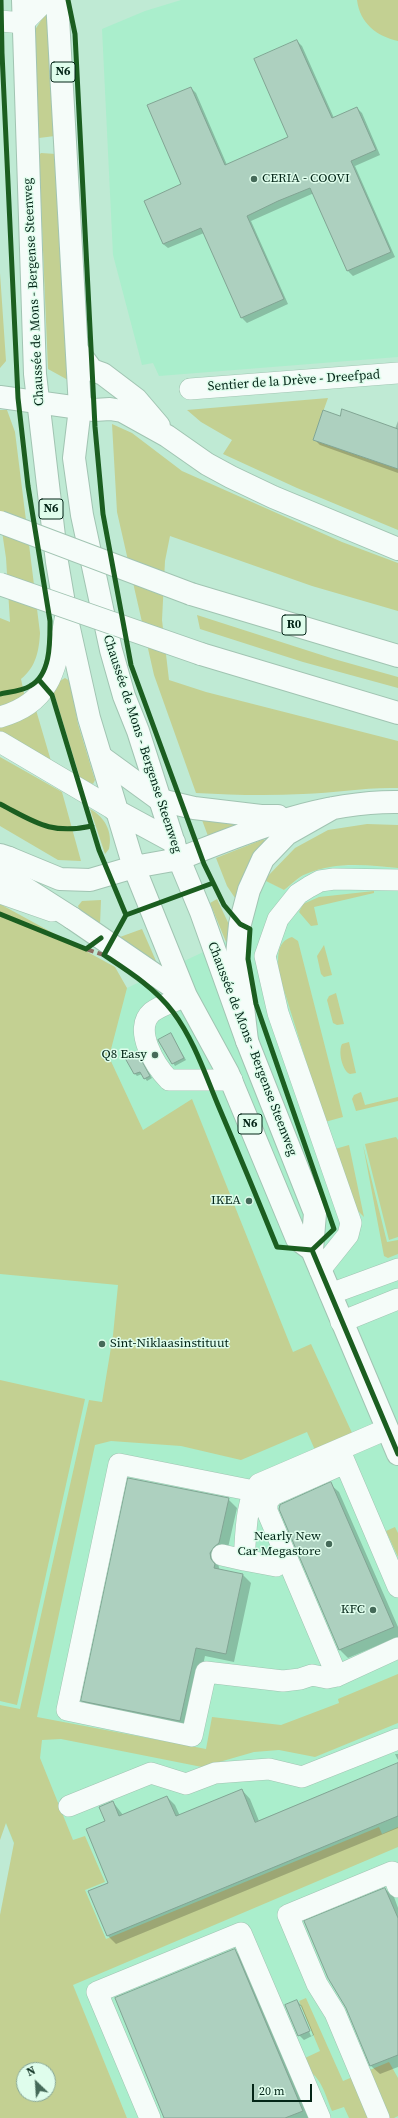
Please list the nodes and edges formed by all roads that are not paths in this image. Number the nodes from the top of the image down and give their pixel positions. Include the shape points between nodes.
1 (23, 0) edge
2 (46, 0) edge
3 (57, 0) edge
4 (0, 21) edge
5 (23, 23) junction
6 (77, 350) junction
7 (398, 373) edge
8 (190, 389) dead end
9 (0, 397) edge
10 (39, 402) junction
11 (80, 408) junction
12 (167, 436) junction
13 (0, 522) edge
14 (398, 549) edge
15 (0, 584) edge
16 (66, 615) junction
17 (398, 656) edge
18 (398, 713) edge
19 (0, 717) edge
20 (0, 742) edge
21 (101, 757) junction
22 (160, 800) junction
23 (398, 802) edge
24 (333, 808) junction
25 (116, 810) junction
26 (298, 815) junction
27 (176, 850) junction
28 (2, 858) edge
29 (134, 868) junction
30 (398, 880) edge
31 (0, 893) edge
32 (72, 918) junction
33 (186, 996) junction
34 (247, 1042) junction
35 (232, 1080) junction
36 (316, 1260) junction
37 (398, 1269) edge
38 (330, 1294) junction
39 (398, 1299) edge
40 (342, 1322) junction
41 (387, 1429) junction
42 (398, 1454) edge
43 (342, 1456) junction
44 (254, 1491) junction
45 (222, 1555) dead end
46 (244, 1560) junction
47 (276, 1566) dead end
48 (398, 1587) edge
49 (398, 1648) edge
50 (336, 1676) junction
51 (398, 1739) edge
52 (69, 1806) dead end
53 (398, 1887) edge
54 (150, 2118) edge
55 (320, 2118) edge
56 (379, 2118) edge

1 - 5 main road, Chaussée de Mons - Bergense Steenweg / N6
2 - 5 street
3 - 6 main road, Chaussée de Mons - Bergense Steenweg / N6 via 62,49
4 - 5 street
5 - 10 main road, Chaussée de Mons - Bergense Steenweg / N6 via 35,374
6 - 11 main road, Chaussée de Mons - Bergense Steenweg / N6
6 - 12 main road via 92,370 103,374 136,399
7 - 8 street, Sentier de la Drève - Dreefpad
9 - 10 main road
10 - 11 main road
10 - 16 main road, Chaussée de Mons - Bergense Steenweg / N6 via 57,562
11 - 12 main road via 122,411
11 - 22 main road, Chaussée de Mons - Bergense Steenweg / N6 via 74,458 96,586 118,673
12 - 14 main road via 231,477
13 - 17 main road, R0, bridge via 191,594
15 - 18 main road, bridge via 201,654
16 - 19 street via 56,662 46,687 26,706
16 - 21 main road, Chaussée de Mons - Bergense Steenweg / N6
20 - 25 street
21 - 22 main road
21 - 25 main road, Chaussée de Mons - Bergense Steenweg / N6
22 - 26 main road via 194,808 261,816
22 - 27 main road, Chaussée de Mons - Bergense Steenweg / N6
23 - 24 main road
24 - 26 main road
24 - 34 main road via 287,834 263,859 249,890 240,924 237,955
25 - 27 main road
25 - 29 main road, Chaussée de Mons - Bergense Steenweg / N6
26 - 27 main road
27 - 29 main road
27 - 34 main road, Chaussée de Mons - Bergense Steenweg / N6
28 - 29 main road via 60,879 90,880
28 - 32 main road
29 - 33 main road, Chaussée de Mons - Bergense Steenweg / N6
30 - 36 street via 334,879 320,881 308,887 298,894 278,919 265,956 278,1013 351,1223 348,1235
31 - 32 street
32 - 33 main road
33 - 35 main road, Chaussée de Mons - Bergense Steenweg / N6
33 - 35 street via 152,1013 146,1024 146,1044 160,1071 169,1080
34 - 36 main road, Chaussée de Mons - Bergense Steenweg / N6 via 315,1213
35 - 36 main road, Chaussée de Mons - Bergense Steenweg / N6 via 297,1239
36 - 38 main road, Chaussée de Mons - Bergense Steenweg / N6
37 - 38 street
38 - 40 main road, Chaussée de Mons - Bergense Steenweg / N6
39 - 40 street
40 - 41 main road, Chaussée de Mons - Bergense Steenweg / N6
41 - 42 main road, Chaussée de Mons - Bergense Steenweg / N6
41 - 43 street
43 - 44 street via 259,1484
43 - 48 street
43 - 50 street via 273,1495 267,1502 267,1511
44 - 46 street via 250,1503
44 - 50 street via 120,1464 67,1710 192,1736 206,1672 283,1681 300,1679 312,1674 327,1678
45 - 46 street
46 - 47 street
49 - 50 street
51 - 52 street via 302,1777 262,1769 215,1774 186,1784 151,1773
53 - 56 street via 392,1872 288,1915
54 - 55 street via 97,1992 242,1933

